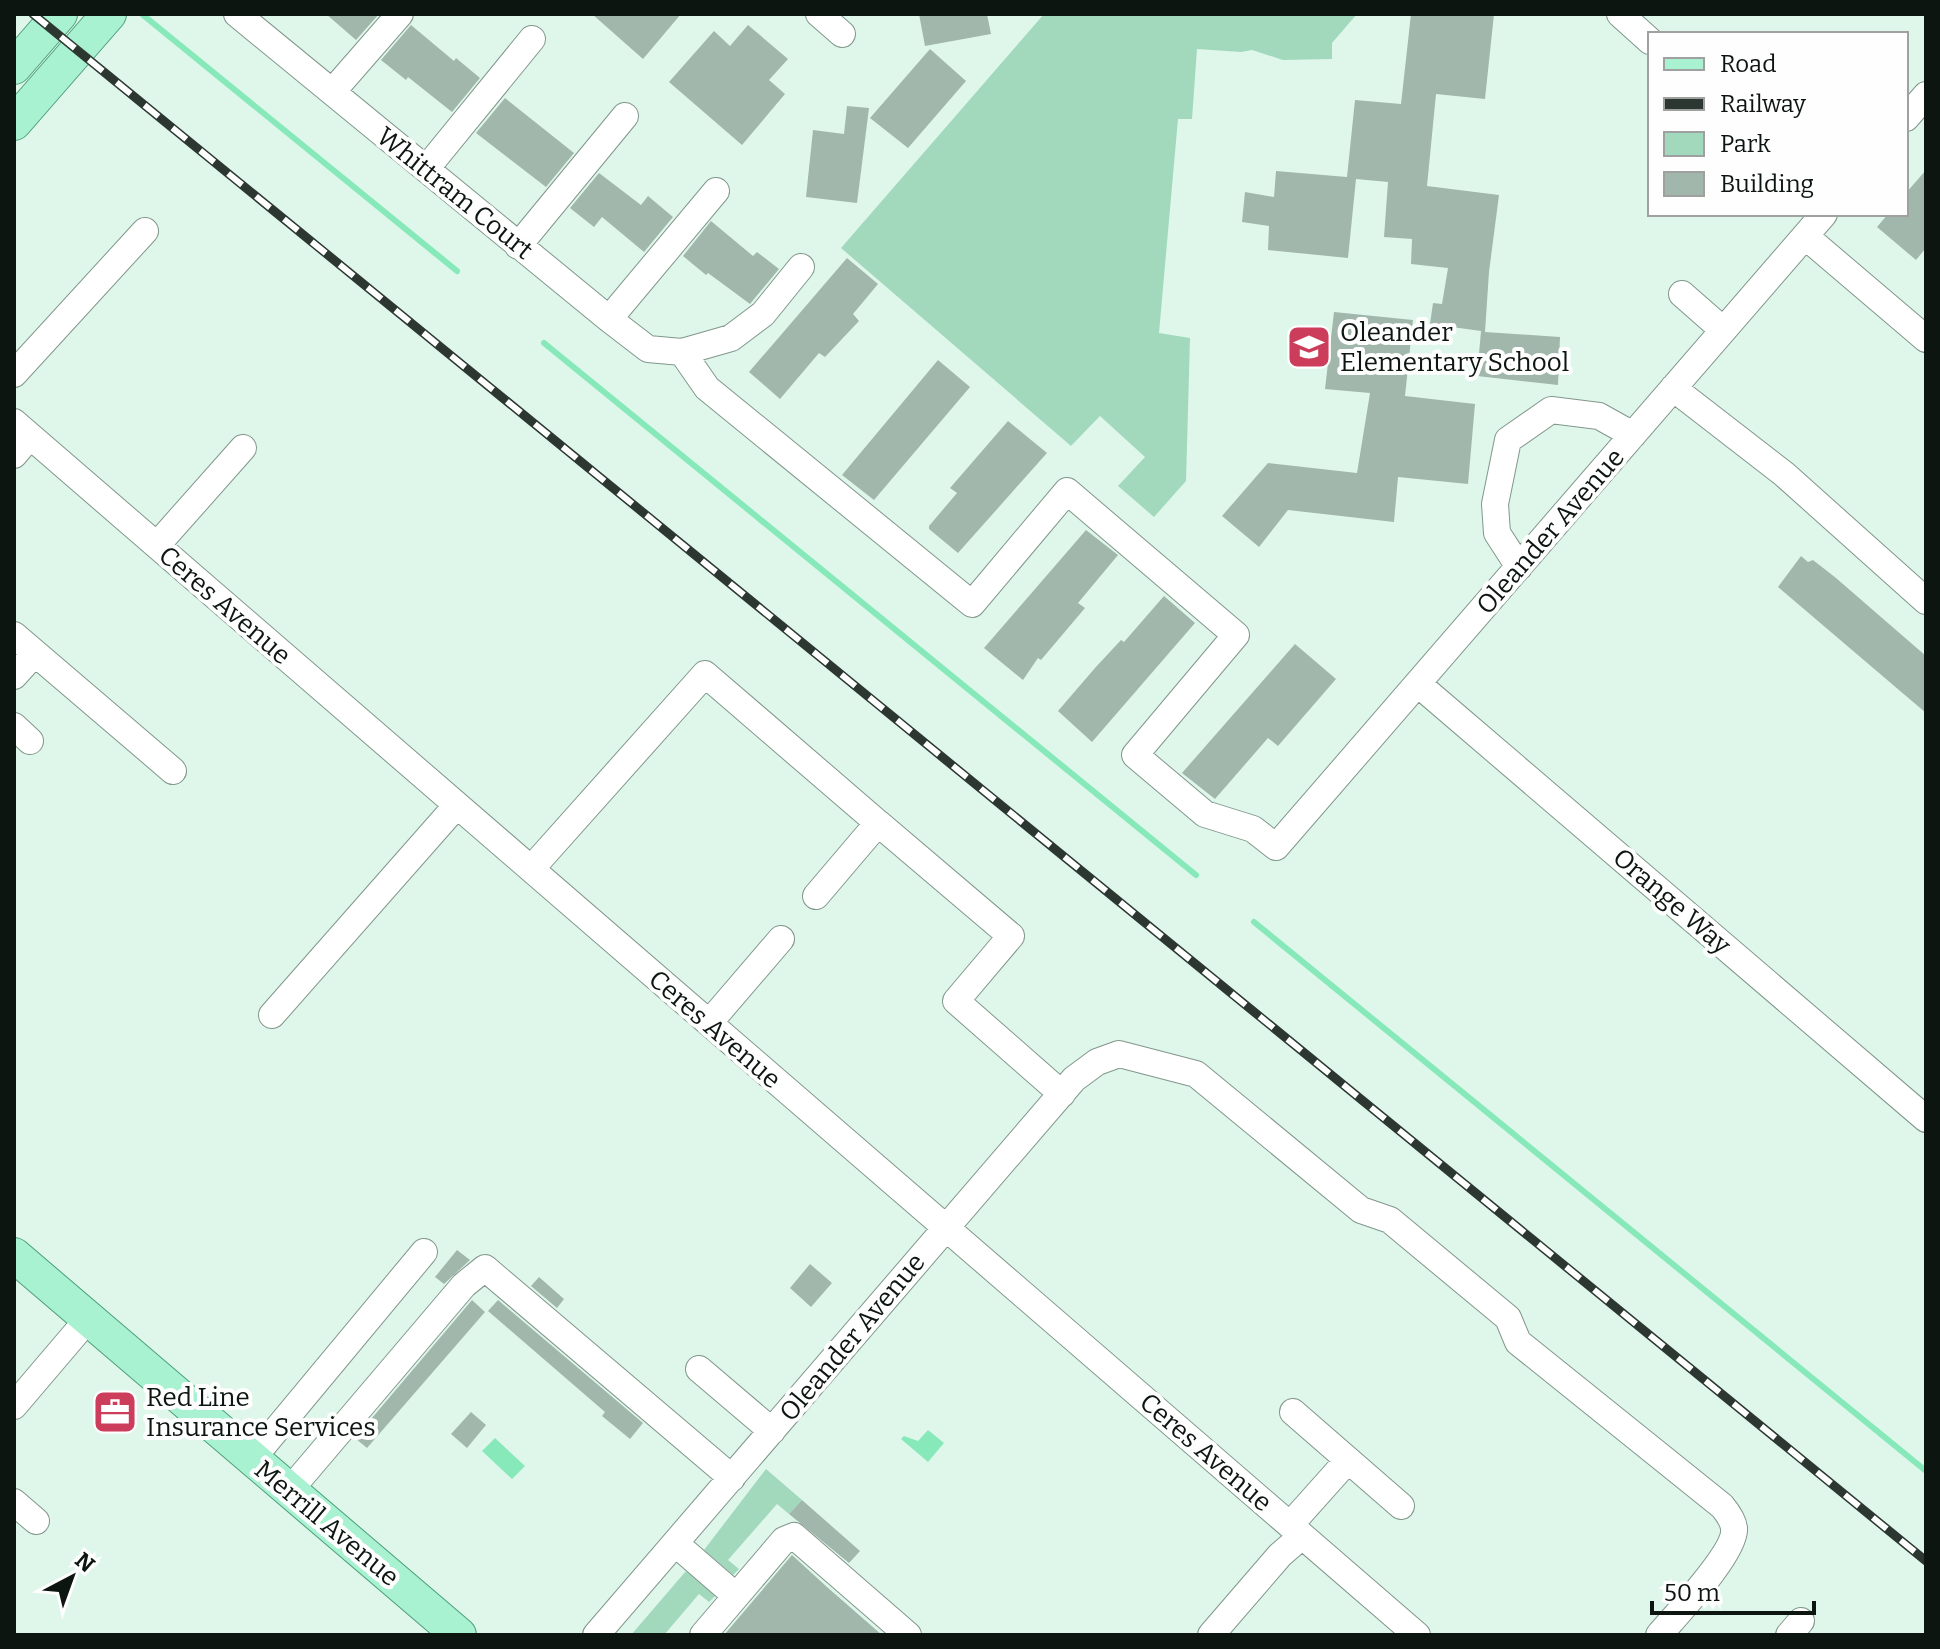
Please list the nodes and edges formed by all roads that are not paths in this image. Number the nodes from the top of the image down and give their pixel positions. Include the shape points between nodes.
1 (60, 14) edge
2 (109, 14) edge
3 (400, 14) edge
4 (819, 14) edge
5 (1620, 14) edge
6 (243, 16) edge
7 (842, 34) dead end
8 (532, 39) dead end
9 (1648, 39) edge
10 (14, 67) edge
11 (332, 92) junction
12 (1926, 95) edge
13 (625, 116) dead end
14 (1908, 116) edge
15 (14, 123) edge
16 (426, 169) junction
17 (716, 191) dead end
18 (1822, 216) edge
19 (145, 231) dead end
20 (1805, 236) junction
21 (518, 246) junction
22 (801, 267) dead end
23 (1682, 294) dead end
24 (609, 319) junction
25 (1723, 330) junction
26 (1926, 339) edge
27 (682, 352) junction
28 (14, 374) edge
29 (1673, 388) junction
30 (1633, 435) junction
31 (19, 437) edge
32 (243, 448) dead end
33 (157, 545) junction
34 (1519, 567) junction
35 (1926, 601) edge
36 (14, 635) edge
37 (35, 653) junction
38 (14, 676) edge
39 (1418, 684) junction
40 (173, 771) dead end
41 (457, 805) junction
42 (878, 823) junction
43 (531, 869) junction
44 (816, 896) dead end
45 (781, 939) dead end
46 (272, 1015) dead end
47 (709, 1023) junction
48 (1062, 1094) junction
49 (1926, 1119) edge
50 (946, 1228) junction
51 (424, 1252) dead end
52 (14, 1255) edge
53 (88, 1319) junction
54 (699, 1369) dead end
55 (14, 1406) edge
56 (1293, 1412) dead end
57 (772, 1431) junction
58 (252, 1459) junction
59 (1348, 1460) junction
60 (732, 1478) junction
61 (289, 1491) junction
62 (14, 1502) edge
63 (1401, 1506) dead end
64 (36, 1521) dead end
65 (1296, 1530) junction
66 (676, 1544) junction
67 (736, 1596) junction
68 (459, 1635) edge
69 (596, 1635) edge
70 (703, 1635) edge
71 (908, 1635) edge
72 (1211, 1635) edge
73 (1417, 1635) edge
74 (1659, 1635) edge

1 - 10 main road
2 - 15 main road
3 - 11 street
4 - 7 street
5 - 9 street
6 - 11 street, Whittram Court
8 - 16 street
11 - 16 street, Whittram Court
12 - 14 street
13 - 21 street
16 - 21 street, Whittram Court
17 - 24 street
18 - 20 street, Oleander Avenue
19 - 28 street
20 - 25 street, Oleander Avenue
20 - 26 street
21 - 24 street, Whittram Court
22 - 27 street via 763,314 731,338
23 - 25 street
24 - 27 street, Whittram Court via 648,349
25 - 29 street, Oleander Avenue
27 - 39 street, Oleander Avenue via 707,388 972,604 1067,491 1236,635 1135,755 1205,814 1253,829 1276,847
29 - 30 street, Oleander Avenue
29 - 35 street via 1784,474
30 - 34 street, Oleander Avenue
30 - 34 street via 1599,416 1551,410 1508,440 1495,504 1497,533
31 - 33 street, Ceres Avenue
32 - 33 street
33 - 41 street, Ceres Avenue
34 - 39 street, Oleander Avenue
36 - 37 street
37 - 38 street
37 - 40 street
39 - 49 street, Orange Way
41 - 43 street, Ceres Avenue
41 - 46 street
42 - 43 street via 705,674
42 - 44 street
42 - 48 street via 1011,936 956,1001
43 - 47 street, Ceres Avenue
45 - 47 street
47 - 50 street, Ceres Avenue
48 - 50 street, Oleander Avenue
48 - 74 street, Oleander Avenue via 1097,1062 1119,1054 1196,1074 1361,1210 1390,1220 1508,1318 1518,1342 1722,1506 1734,1529 1729,1550
50 - 57 street, Oleander Avenue
50 - 65 street, Ceres Avenue
51 - 58 street
52 - 53 main road, Merrill Avenue
53 - 55 street
53 - 58 main road, Merrill Avenue
54 - 57 street
56 - 59 street
57 - 60 street, Oleander Avenue
58 - 61 main road, Merrill Avenue
59 - 63 street
59 - 65 street
60 - 61 street via 485,1268 464,1285
60 - 66 street, Oleander Avenue
61 - 68 main road, Merrill Avenue
62 - 64 street
65 - 72 street
65 - 73 street, Ceres Avenue
66 - 67 street
66 - 69 street, Oleander Avenue
67 - 70 street
67 - 71 street via 784,1540 794,1536

